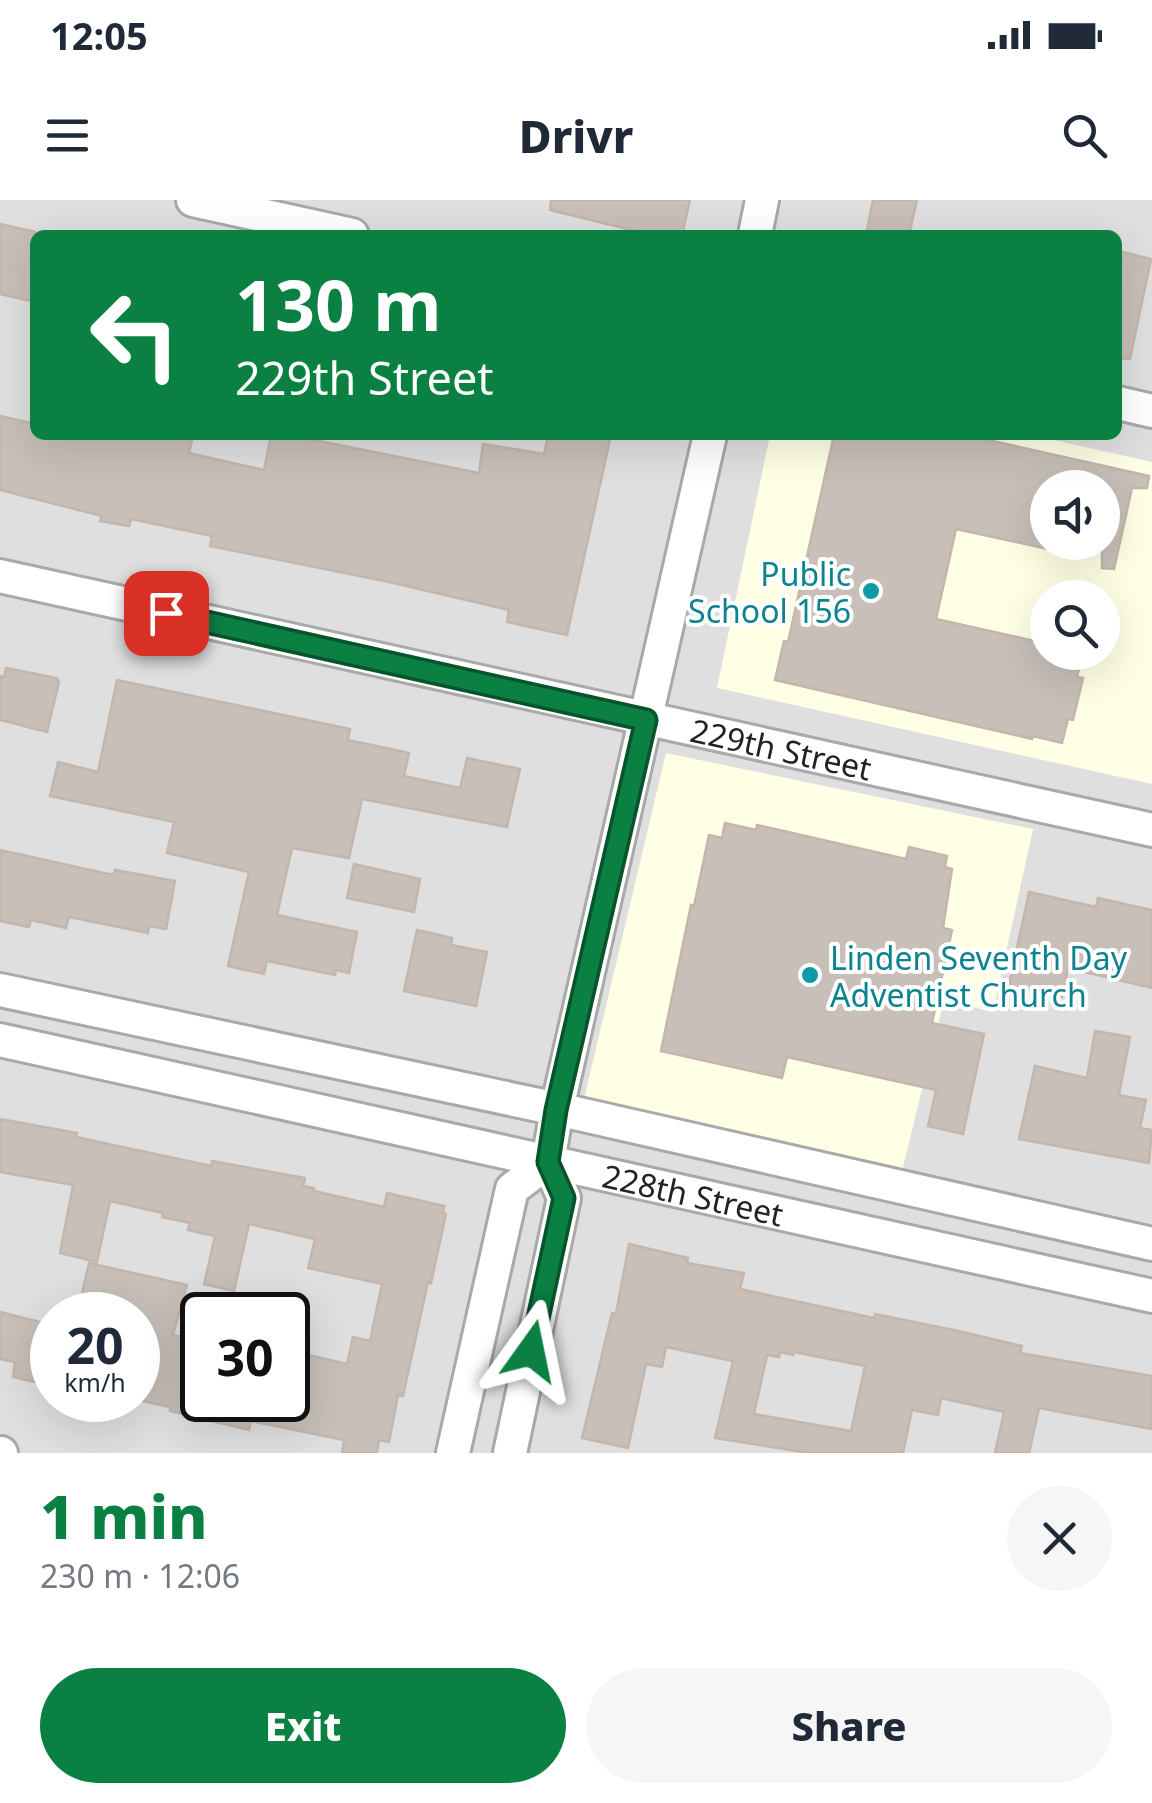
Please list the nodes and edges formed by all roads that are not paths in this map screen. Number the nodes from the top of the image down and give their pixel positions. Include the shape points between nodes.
1 (192, 200) edge
2 (762, 200) edge
3 (329, 230) edge
4 (755, 230) edge
5 (1122, 404) edge
6 (1152, 411) edge
7 (709, 440) edge
8 (0, 576) edge
9 (646, 720) junction
10 (1152, 830) edge
11 (0, 990) edge
12 (200, 1033) junction
13 (0, 1040) edge
14 (192, 1083) junction
15 (556, 1110) junction
16 (548, 1162) junction
17 (908, 1189) junction
18 (895, 1238) junction
19 (1152, 1244) edge
20 (1152, 1296) edge
21 (453, 1453) edge
22 (510, 1453) edge

1 - 3 street
2 - 4 street
5 - 6 street
7 - 9 street
8 - 9 street, 229th Street
9 - 10 street, 229th Street
9 - 15 street
11 - 12 street, 228th Street
12 - 14 street
12 - 15 street, 228th Street
13 - 14 street, 228th Street
14 - 16 street, 228th Street
15 - 16 street
15 - 17 street, 228th Street
16 - 18 street, 228th Street
16 - 21 street via 512,1190
16 - 22 street via 564,1198
17 - 18 street
17 - 19 street, 228th Street
18 - 20 street, 228th Street

